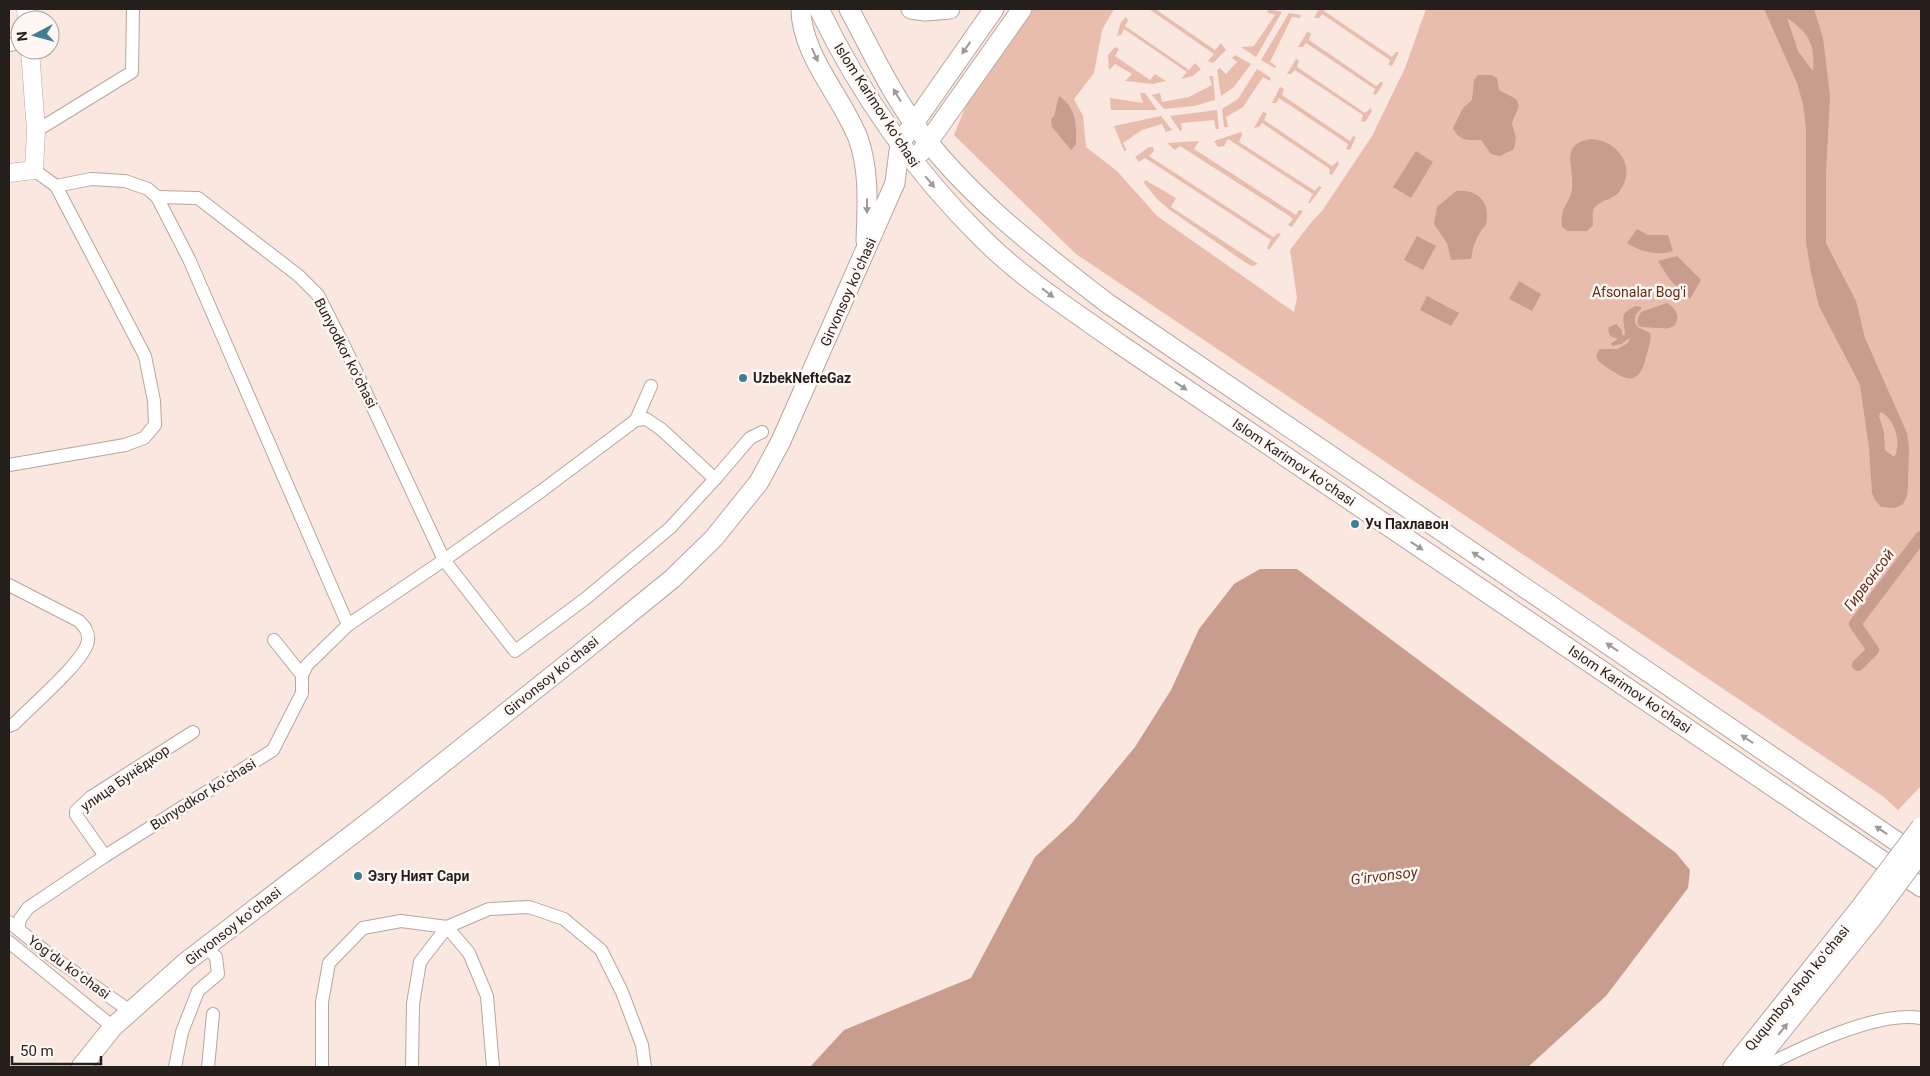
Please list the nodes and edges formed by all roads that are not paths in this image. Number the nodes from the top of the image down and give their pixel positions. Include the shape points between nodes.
1 (133, 9) edge
2 (801, 9) edge
3 (819, 9) edge
4 (850, 9) edge
5 (911, 9) edge
6 (950, 9) edge
7 (994, 9) edge
8 (1022, 9) edge
9 (31, 60) edge
10 (914, 123) junction
11 (36, 132) junction
12 (928, 142) junction
13 (900, 143) junction
14 (915, 162) junction
15 (34, 170) junction
16 (9, 173) edge
17 (895, 183) junction
18 (56, 186) junction
19 (157, 197) junction
20 (866, 251) junction
21 (651, 386) dead end
22 (636, 420) junction
23 (762, 432) dead end
24 (9, 465) edge
25 (715, 478) junction
26 (444, 560) junction
27 (9, 585) edge
28 (348, 626) junction
29 (274, 640) dead end
30 (302, 675) junction
31 (9, 726) edge
32 (193, 732) dead end
33 (1921, 827) edge
34 (1921, 852) edge
35 (105, 856) junction
36 (1921, 858) edge
37 (1921, 887) edge
38 (1867, 912) junction
39 (13, 925) edge
40 (447, 927) junction
41 (9, 942) edge
42 (206, 947) junction
43 (130, 1012) junction
44 (213, 1014) dead end
45 (1921, 1018) edge
46 (113, 1027) junction
47 (81, 1067) edge
48 (175, 1067) edge
49 (208, 1067) edge
50 (322, 1067) edge
51 (412, 1067) edge
52 (493, 1067) edge
53 (646, 1067) edge
54 (1733, 1067) edge
55 (1752, 1067) edge
56 (1763, 1067) edge

1 - 11 street via 132,72
2 -> 20 main road via 806,34 817,61 858,138 866,170
3 - 13 main road, Islom Karimov koʻchasi via 836,43
10 -> 4 main road, Islom Karimov koʻchasi
5 - 6 main road
7 -> 10 main road, Girvonsoy koʻchasi
8 - 12 main road
9 - 11 street
10 - 12 main road, Islom Karimov koʻchasi
10 - 13 main road, Girvonsoy koʻchasi
11 - 15 street
12 - 14 main road, Girvonsoy koʻchasi
36 -> 12 main road, Islom Karimov koʻchasi via 1107,303 996,215
13 - 14 main road, Islom Karimov koʻchasi
13 - 17 main road, Girvonsoy koʻchasi
14 - 17 main road, Girvonsoy koʻchasi
14 -> 37 main road, Islom Karimov koʻchasi via 932,185 984,240 1050,294 1361,515
15 - 16 street
15 - 18 street
17 - 20 main road, Girvonsoy koʻchasi
18 - 19 street, Bunyodkor koʻchasi via 91,179 125,182 148,190
18 - 24 street via 145,356 155,425 144,438 126,445
19 - 26 street, Bunyodkor koʻchasi via 198,198 299,276 318,295
19 - 28 street via 189,259
20 - 42 main road, Girvonsoy koʻchasi via 767,469 714,538 672,579 565,666
21 - 22 street
22 - 25 street via 646,419 661,429
22 - 26 street
23 - 25 street, Bunyodkor koʻchasi via 750,438
25 - 26 street, Bunyodkor koʻchasi via 670,528 585,599 515,651
26 - 28 street
27 - 31 street via 79,621 88,631 88,642 78,661
28 - 30 street via 307,665
29 - 30 street
30 - 35 street, Bunyodkor koʻchasi via 302,693 273,750
32 - 35 street, улица Бунёдкор via 91,797 76,811
33 - 38 main road, bridge
34 - 38 main road, bridge
35 - 39 street, Bunyodkor koʻchasi via 28,908
38 - 54 main road, Ququmboy shoh koʻchasi
55 -> 38 main road, Ququmboy shoh koʻchasi
39 - 43 street, Yogʻdu koʻchasi
40 - 50 street via 401,921 362,928 329,963 322,1002
40 - 51 street via 420,962 413,1004
40 - 52 street via 469,953 487,996
40 - 53 street via 489,909 529,907 564,920 601,950 626,1001 642,1045
41 - 46 street, Yogʻdu koʻchasi
42 - 43 main road, Girvonsoy koʻchasi
42 - 48 street via 216,957 218,974 198,992 182,1032
43 - 46 main road, Girvonsoy koʻchasi
44 - 49 street
45 - 56 street via 1866,1025 1812,1042
46 - 47 main road, Girvonsoy koʻchasi

